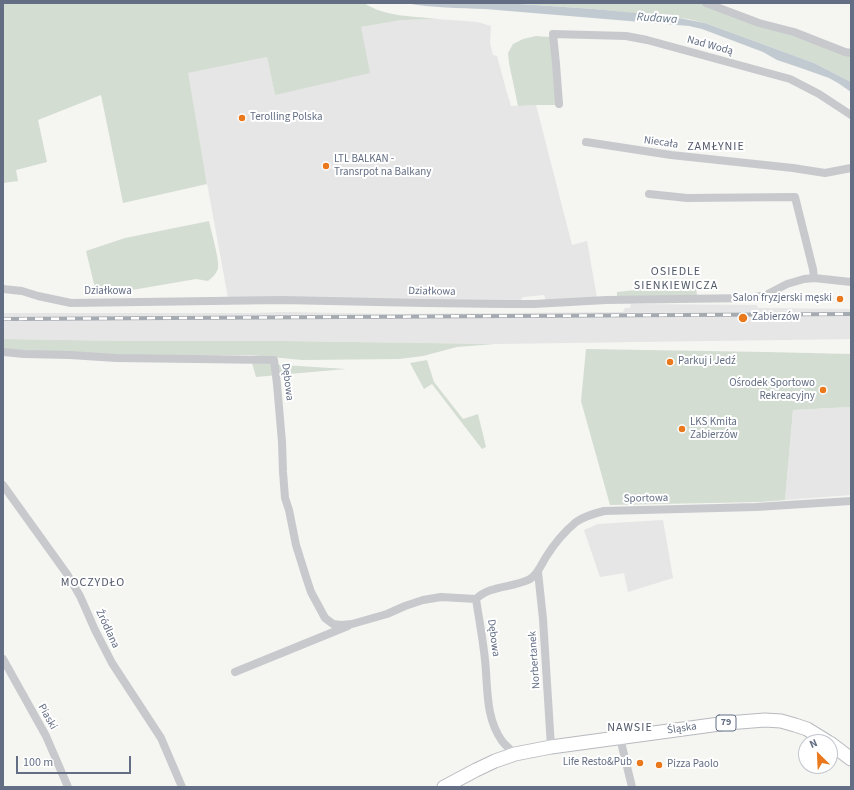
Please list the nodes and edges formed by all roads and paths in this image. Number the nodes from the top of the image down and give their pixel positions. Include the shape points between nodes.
1 (706, 3) edge
2 (851, 52) edge
3 (559, 104) dead end
4 (851, 115) edge
5 (586, 142) dead end
6 (851, 168) edge
7 (649, 194) dead end
8 (814, 278) junction
9 (851, 282) edge
10 (3, 289) edge
11 (3, 352) edge
12 (3, 485) edge
13 (851, 501) edge
14 (538, 572) junction
15 (476, 599) junction
16 (333, 624) junction
17 (352, 624) junction
18 (322, 637) junction
19 (3, 659) edge
20 (235, 672) dead end
21 (816, 734) edge
22 (620, 738) junction
23 (552, 747) junction
24 (838, 749) edge
25 (515, 754) junction
26 (851, 758) edge
27 (68, 787) edge
28 (182, 787) edge
29 (444, 787) edge
30 (632, 787) edge

1 - 2 street
3 - 4 street, Nad Wodą via 553,34 626,36 790,78
5 - 6 street, Niecała via 671,156 826,173
7 - 8 street via 695,198 795,197
8 - 9 street, Działkowa
8 - 10 street, Działkowa via 797,280 766,295 751,298 606,300 534,304 281,300 71,303
11 - 16 street, Dębowa via 116,358 274,360 281,420 285,498 311,592 325,618
12 - 28 street, Źródlana via 67,574 112,663 161,738
13 - 14 street, Sportowa via 756,507 604,511 577,521 560,537
14 - 15 street, Sportowa via 520,583 480,594
14 - 23 street, Norbertanek
15 - 17 street via 441,597 423,600
15 - 25 street, Dębowa via 491,716 502,741
16 - 17 street
16 - 18 street
17 - 18 street
18 - 20 street
19 - 27 street, Piaski via 46,736
21 - 22 main road, Śląska / 79 via 801,726 765,720
22 - 23 main road, Śląska / 79
22 - 30 street
23 - 25 main road, Śląska / 79
24 - 26 main road, Śląska / 79
25 - 29 main road, Śląska / 79 via 495,761

